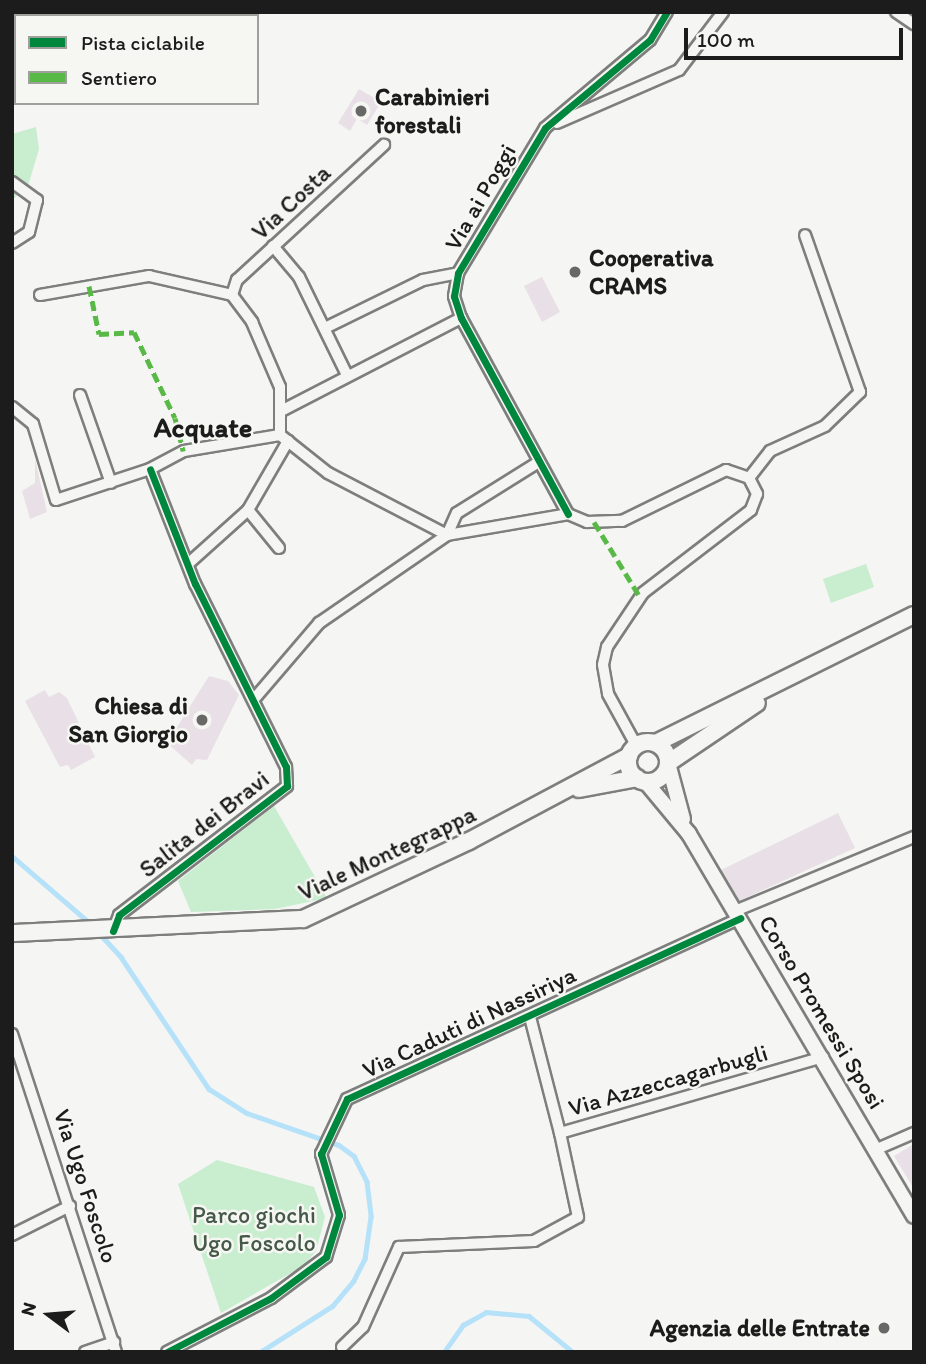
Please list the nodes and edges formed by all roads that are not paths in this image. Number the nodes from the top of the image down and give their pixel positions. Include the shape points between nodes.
1 (667, 12) edge
2 (723, 12) edge
3 (896, 12) edge
4 (914, 24) edge
5 (545, 128) junction
6 (384, 145) dead end
7 (12, 182) edge
8 (805, 235) dead end
9 (12, 243) edge
10 (273, 246) junction
11 (458, 273) junction
12 (40, 295) dead end
13 (232, 295) junction
14 (461, 318) junction
15 (325, 328) junction
16 (346, 373) junction
17 (80, 394) dead end
18 (12, 407) edge
19 (281, 411) junction
20 (284, 438) junction
21 (537, 463) junction
22 (150, 469) junction
23 (749, 478) junction
24 (111, 483) junction
25 (248, 510) junction
26 (568, 514) junction
27 (447, 535) junction
28 (279, 548) dead end
29 (189, 563) junction
30 (914, 615) edge
31 (837, 654) junction
32 (255, 698) junction
33 (656, 743) junction
34 (633, 751) junction
35 (668, 763) junction
36 (641, 780) junction
37 (563, 793) junction
38 (689, 834) junction
39 (914, 837) edge
40 (737, 915) junction
41 (111, 931) junction
42 (12, 933) edge
43 (530, 1017) junction
44 (12, 1034) edge
45 (822, 1057) junction
46 (560, 1133) junction
47 (914, 1133) edge
48 (877, 1149) junction
49 (70, 1206) junction
50 (914, 1216) edge
51 (12, 1235) edge
52 (115, 1347) edge
53 (342, 1347) dead end
54 (85, 1352) edge
55 (167, 1352) edge

1 - 5 street, Via ai Poggi via 650,40
2 - 5 street via 679,70
3 - 4 street
5 - 11 street, Via ai Poggi
6 - 10 street, Via Costa
7 - 9 street via 37,200 29,232
8 - 23 street via 860,392 825,426 762,457
10 - 13 street, Via Costa via 237,280
10 - 15 street via 299,276
11 - 14 street, Via ai Poggi via 454,296
11 - 15 street via 423,280
12 - 13 street via 149,276
13 - 19 street via 252,322 280,387
14 - 16 street
14 - 21 street, Via ai Poggi
15 - 16 street
16 - 19 street
17 - 24 street
18 - 24 street via 33,424 56,500
19 - 20 street
20 - 22 street via 184,450
20 - 25 street
20 - 27 street via 328,473
21 - 26 street, Via ai Poggi
21 - 27 street via 457,513
22 - 24 street
22 - 29 street
23 - 26 street via 726,470 622,521 587,522
23 - 34 street via 757,494 751,510 643,593 607,647 603,665 608,694
25 - 28 street
25 - 29 street
26 - 27 street
27 - 32 street via 319,623
29 - 32 street
30 - 31 main road
31 - 33 main road
31 - 35 main road
32 - 41 street, Salita dei Bravi via 256,716 286,767 286,786 119,915
33 - 34 main road
33 - 35 main road
34 - 36 main road
34 - 37 main road, Viale Montegrappa
35 - 36 main road via 661,777
35 - 38 street, Corso Promessi Sposi via 672,791
36 - 37 main road, Viale Montegrappa
36 - 38 street, Corso Promessi Sposi
37 - 41 main road, Viale Montegrappa via 303,919
38 - 40 street, Corso Promessi Sposi
39 - 40 street, Via Caduti di Nassiriya
40 - 43 street, Via Caduti di Nassiriya
40 - 45 street, Corso Promessi Sposi
41 - 42 main road, Viale Montegrappa
43 - 46 street, Via Azzeccagarbugli
43 - 55 street, Via Caduti di Nassiriya via 347,1100 321,1154 339,1215 326,1257 271,1298
44 - 49 street, Via Ugo Foscolo
45 - 46 street, Via Azzeccagarbugli
45 - 48 street, Corso Promessi Sposi
46 - 53 street via 578,1217 534,1241 399,1247 363,1328
47 - 48 street
48 - 50 street, Corso Promessi Sposi
49 - 51 street
49 - 52 street, Via Ugo Foscolo
52 - 54 street

